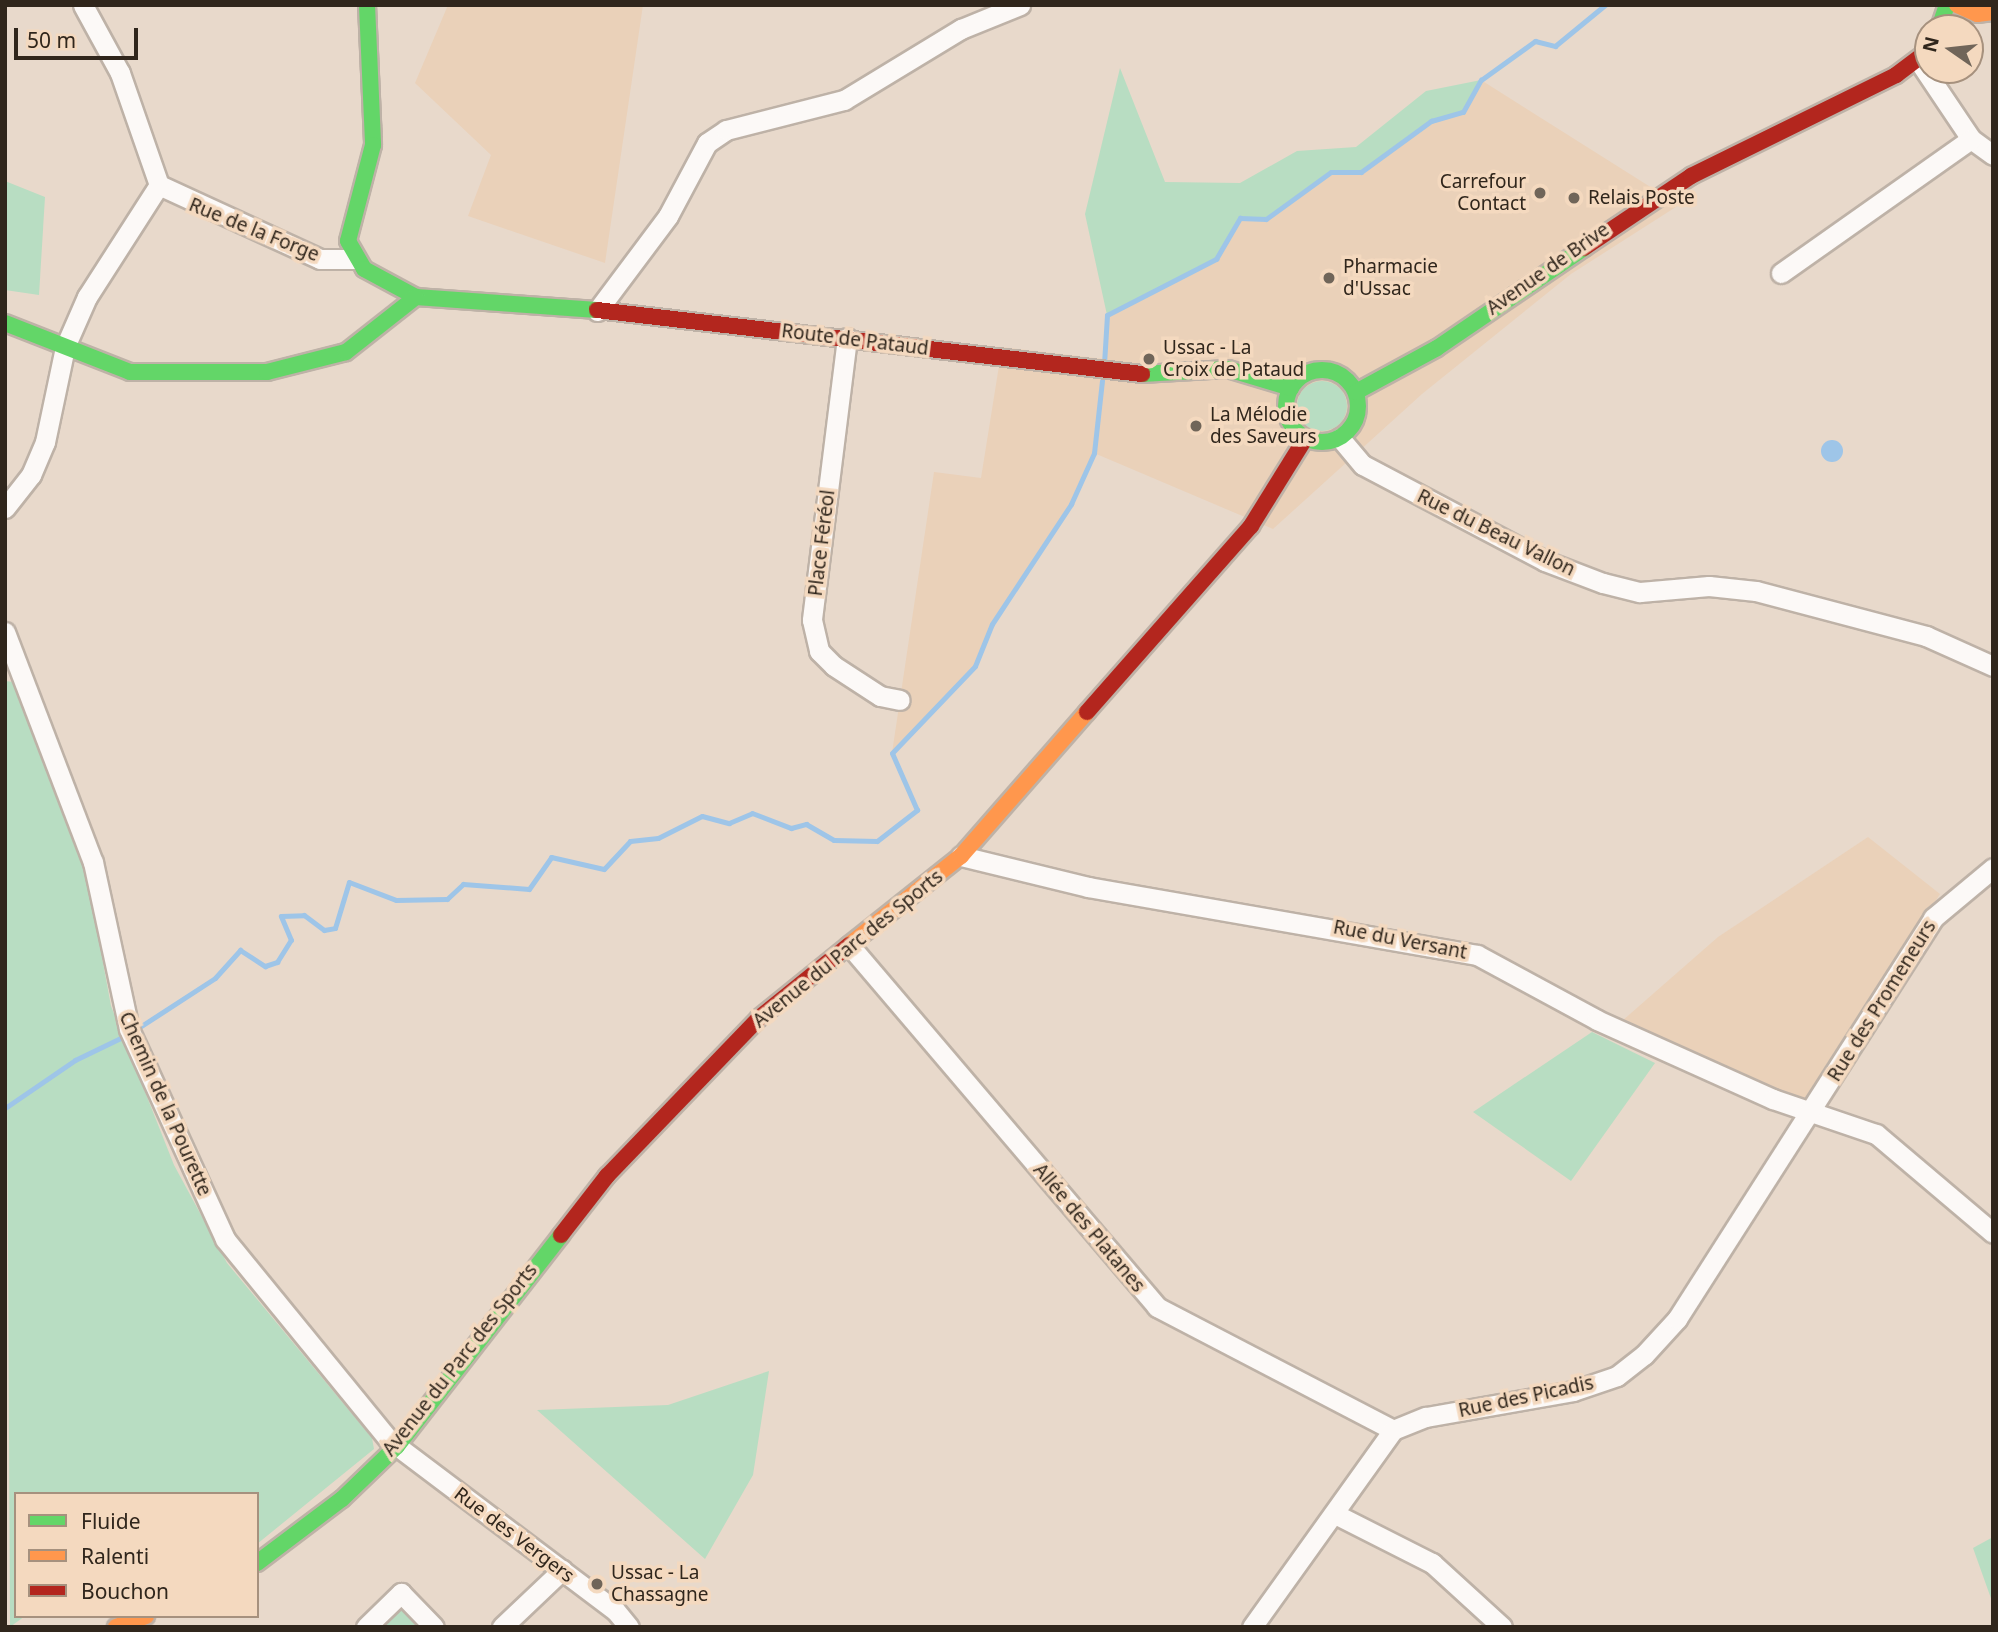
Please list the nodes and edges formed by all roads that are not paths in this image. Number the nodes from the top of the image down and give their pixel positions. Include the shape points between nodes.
1 (83, 5) edge
2 (367, 5) edge
3 (1020, 5) edge
4 (1957, 5) edge
5 (1988, 13) edge
6 (1914, 61) edge
7 (1939, 84) edge
8 (1971, 139) junction
9 (1993, 155) edge
10 (159, 185) junction
11 (355, 259) junction
12 (1781, 273) dead end
13 (416, 297) junction
14 (597, 311) junction
15 (5, 323) edge
16 (847, 338) junction
17 (65, 347) junction
18 (1291, 387) junction
19 (1356, 392) junction
20 (1340, 438) junction
21 (1305, 439) junction
22 (5, 508) edge
23 (5, 632) edge
24 (1993, 666) edge
25 (900, 699) dead end
26 (961, 856) junction
27 (1993, 868) edge
28 (850, 946) junction
29 (1811, 1113) junction
30 (1993, 1233) edge
31 (1393, 1430) junction
32 (397, 1446) junction
33 (1335, 1514) junction
34 (259, 1561) edge
35 (562, 1570) junction
36 (141, 1621) edge
37 (116, 1627) edge
38 (366, 1627) edge
39 (434, 1627) edge
40 (502, 1627) edge
41 (629, 1627) edge
42 (1252, 1627) edge
43 (1502, 1627) edge

1 - 10 street via 120,73
2 - 11 street via 373,145 348,242
3 - 14 street via 961,29 844,100 726,130 707,143 668,216
4 - 5 street
6 - 19 street, Avenue de Brive via 1691,176 1437,348
7 - 8 street
8 - 9 street
8 - 12 street
10 - 11 street, Rue de la Forge via 320,259
10 - 17 street via 87,297
11 - 13 street, Route de Pataud via 380,281
13 - 14 street, Route de Pataud
13 - 17 street via 397,318 346,352 279,370 164,376 130,372
14 - 16 street, Route de Pataud
15 - 17 street
16 - 18 street, Route de Pataud via 1104,372 1228,369
16 - 25 street, Place Féréol via 813,629 818,651 834,666 880,696
17 - 22 street via 45,442 31,475
18 - 19 street via 1321,370 1347,380
18 - 21 street via 1289,422
19 - 20 street via 1357,418
20 - 21 street
20 - 24 street, Rue du Beau Vallon via 1363,465 1545,561 1603,583 1640,592 1709,586 1756,592 1926,636
21 - 26 street, Avenue du Parc des Sports via 1251,526
23 - 32 street, Chemin de la Pourette via 93,862 129,1029 225,1238 293,1329
26 - 28 street, Avenue du Parc des Sports
26 - 29 street, Rue du Versant via 1088,887 1477,955 1597,1020
27 - 29 street, Rue des Promeneurs via 1933,918
28 - 31 street, Allée des Platanes via 1157,1307
28 - 32 street, Avenue du Parc des Sports via 759,1018 616,1166
29 - 30 street, Rue du Versant via 1875,1134
29 - 31 street, Rue des Picadis via 1677,1319 1635,1362 1573,1391 1426,1416
31 - 33 street
32 - 34 street, Avenue du Parc des Sports via 342,1499
32 - 35 street, Rue des Vergers
33 - 42 street
33 - 43 street via 1432,1563
35 - 40 street
35 - 41 street, Rue des Vergers
36 - 37 street
38 - 39 street via 401,1593

